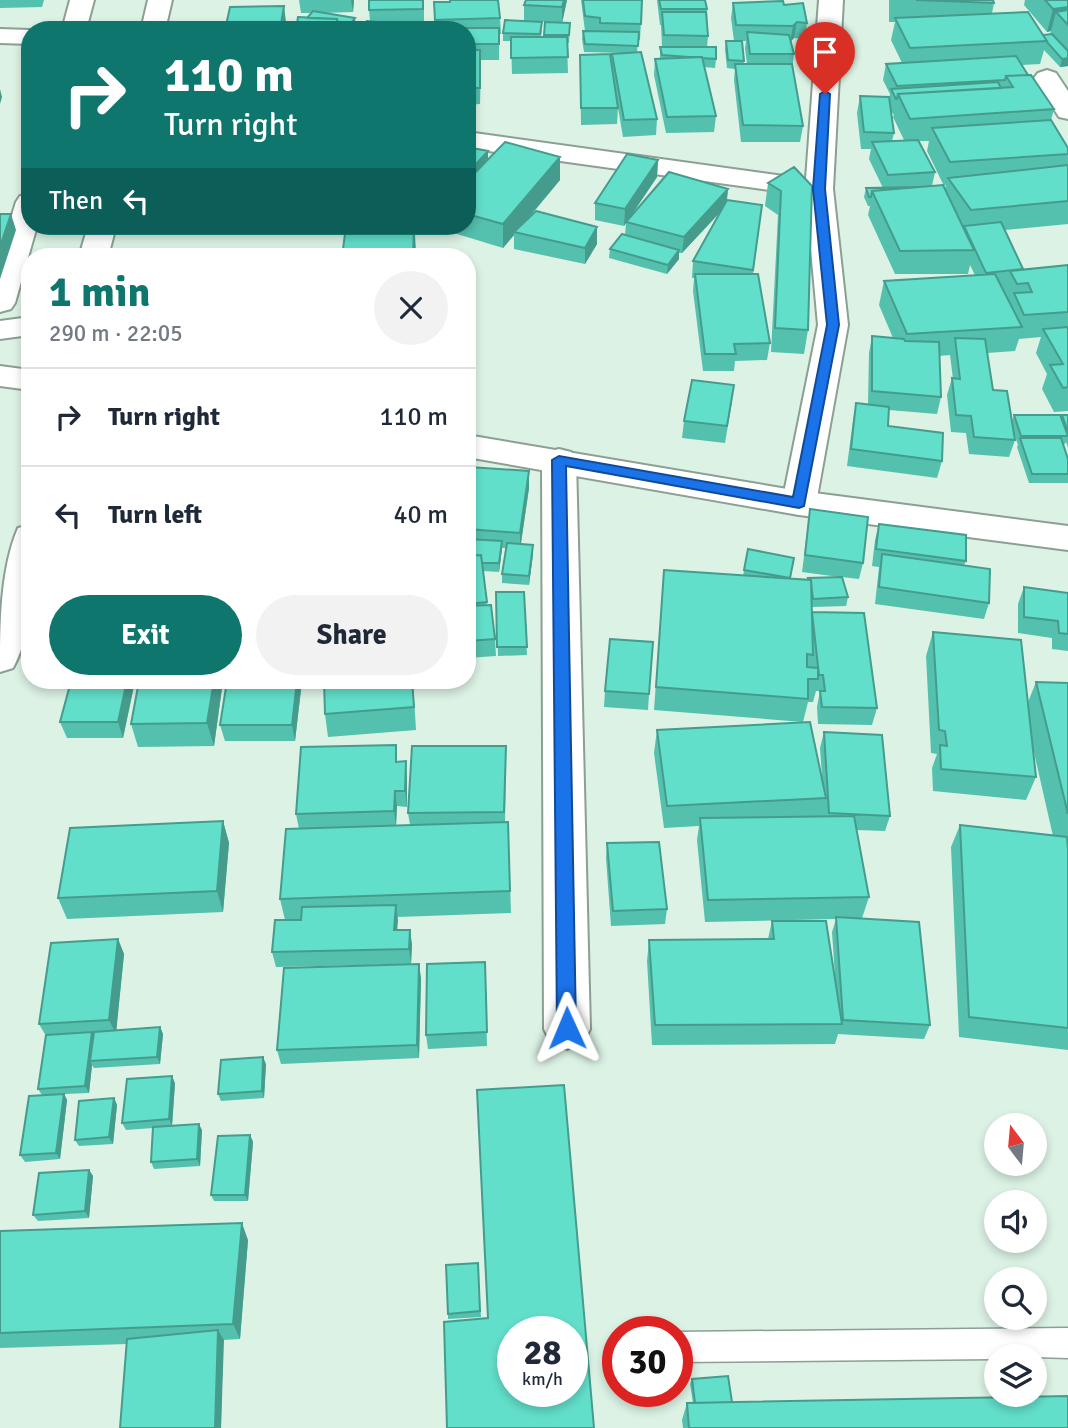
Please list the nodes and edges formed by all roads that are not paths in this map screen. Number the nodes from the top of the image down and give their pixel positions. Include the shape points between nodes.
1 (82, 0) edge
2 (160, 0) edge
3 (831, 0) edge
4 (76, 21) edge
5 (155, 21) edge
6 (0, 36) edge
7 (21, 37) edge
8 (1047, 78) dead end
9 (1068, 111) edge
10 (476, 141) edge
11 (819, 189) junction
12 (21, 232) edge
13 (0, 303) edge
14 (21, 327) edge
15 (0, 330) edge
16 (0, 376) edge
17 (21, 379) edge
18 (476, 447) edge
19 (559, 460) junction
20 (799, 503) junction
21 (1068, 538) edge
22 (21, 573) edge
23 (0, 658) edge
24 (567, 1028) dead end
25 (1068, 1343) edge
26 (693, 1347) edge

1 - 4 street
2 - 5 street
3 - 11 street
6 - 7 street
8 - 9 street
10 - 11 street
11 - 20 street via 833,325
12 - 13 street
14 - 15 street
16 - 17 street
18 - 19 street
19 - 20 street
19 - 24 street
20 - 21 street
22 - 23 street
25 - 26 lane

